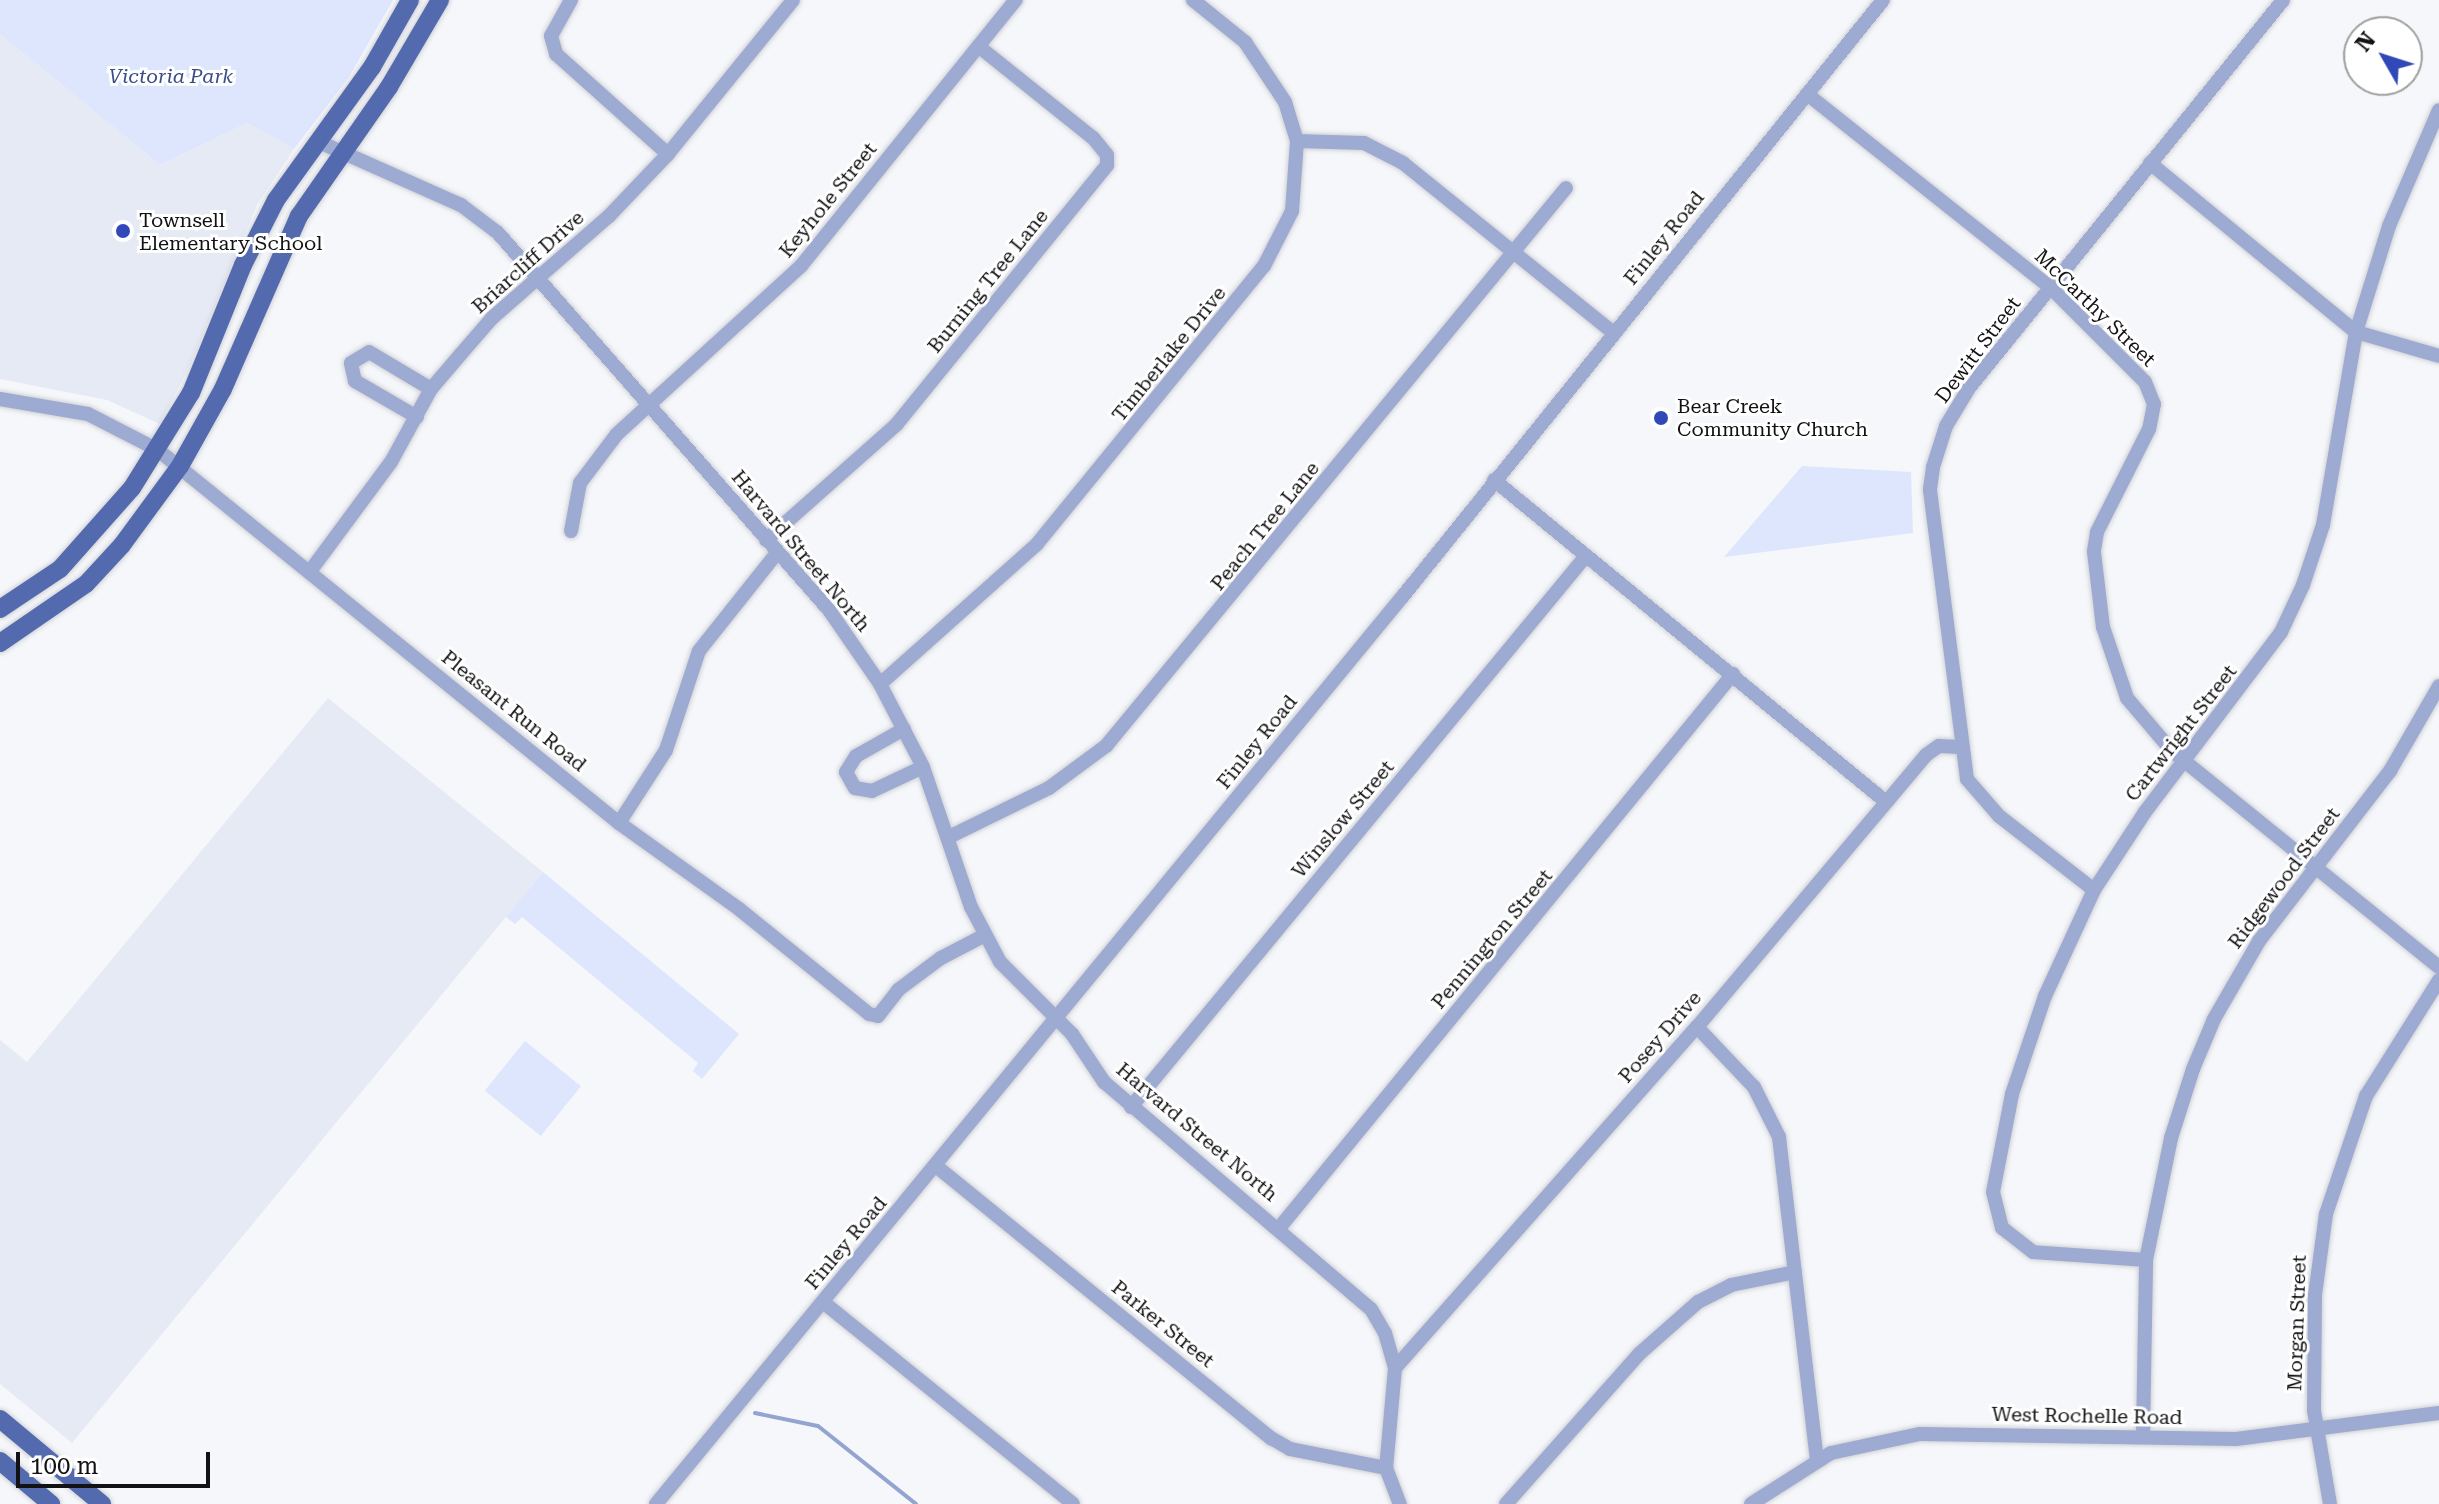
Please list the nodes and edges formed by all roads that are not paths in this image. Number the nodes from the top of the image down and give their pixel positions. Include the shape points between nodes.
1 (410, 0) edge
2 (440, 0) edge
3 (571, 0) edge
4 (793, 0) edge
5 (1016, 0) edge
6 (1193, 0) edge
7 (1883, 0) edge
8 (2283, 0) edge
9 (978, 46) junction
10 (1807, 94) junction
11 (2439, 110) edge
12 (317, 141) junction
13 (1297, 141) junction
14 (340, 152) junction
15 (668, 154) junction
16 (2150, 163) junction
17 (1566, 188) dead end
18 (1514, 252) junction
19 (539, 275) junction
20 (2051, 288) junction
21 (2356, 332) junction
22 (1614, 333) junction
23 (2439, 356) edge
24 (431, 389) junction
25 (0, 399) edge
26 (649, 404) junction
27 (417, 417) junction
28 (158, 450) junction
29 (180, 466) junction
30 (1494, 480) junction
31 (571, 531) dead end
32 (766, 540) junction
33 (777, 553) junction
34 (1585, 557) junction
35 (311, 570) junction
36 (31, 591) junction
37 (0, 609) edge
38 (47, 615) junction
39 (0, 643) edge
40 (1733, 674) junction
41 (880, 684) junction
42 (2439, 686) edge
43 (904, 729) junction
44 (1960, 747) junction
45 (2184, 761) junction
46 (923, 767) junction
47 (1885, 801) junction
48 (619, 823) junction
49 (951, 836) junction
50 (2314, 866) junction
51 (2094, 890) junction
52 (983, 936) junction
53 (2439, 967) edge
54 (2439, 980) edge
55 (1057, 1018) junction
56 (1697, 1027) junction
57 (1131, 1107) junction
58 (936, 1166) junction
59 (1280, 1227) junction
60 (2146, 1260) junction
61 (1795, 1272) junction
62 (823, 1302) junction
63 (1395, 1368) junction
64 (2439, 1413) edge
65 (0, 1419) edge
66 (2318, 1432) junction
67 (2143, 1436) junction
68 (1817, 1459) junction
69 (0, 1461) edge
70 (1386, 1468) junction
71 (51, 1504) edge
72 (102, 1504) edge
73 (656, 1504) edge
74 (1073, 1504) edge
75 (1400, 1504) edge
76 (1506, 1504) edge
77 (1751, 1504) edge
78 (2330, 1504) edge

1 - 12 main road via 372,67
2 - 14 main road via 389,87
3 - 15 street via 551,36 556,54
4 - 15 street, Briarcliff Drive
5 - 9 street, Keyhole Street
6 - 13 street, Timberlake Drive via 1245,42 1274,79
7 - 10 street, Finley Road
8 - 16 street, Dewitt Street
9 - 26 street, Keyhole Street via 801,266
9 - 32 street, Burning Tree Lane via 1093,138 1107,155 1107,165 896,425
10 - 20 street, McCarthy Street
10 - 22 street, Finley Road
11 - 21 street, Cartwright Street via 2389,226
12 - 14 street, Harvard Street North
12 - 28 main road via 276,200 243,265 191,393
13 - 18 street via 1335,139 1403,163
13 - 41 street, Timberlake Drive via 1292,211 1264,266 1037,544
14 - 19 street, Harvard Street North via 461,205
14 - 29 main road via 274,262 240,352
15 - 19 street, Briarcliff Drive via 609,216
16 - 20 street, Dewitt Street
16 - 21 street
17 - 18 street, Peach Tree Lane
18 - 22 street
18 - 49 street, Peach Tree Lane via 1106,746 1049,788
19 - 24 street, Briarcliff Drive via 492,318
19 - 26 street, Harvard Street North
20 - 44 street, Dewitt Street via 1969,388 1946,426 1933,467 1930,489
20 - 45 street, McCarthy Street via 2137,371 2154,404 2149,429 2097,532 2094,552 2112,665 2135,712
21 - 23 street
21 - 45 street, Cartwright Street via 2323,525 2303,585 2281,632
22 - 30 street, Finley Road
24 - 27 street, Briarcliff Drive
24 - 27 street via 369,352 351,363 355,381
25 - 28 street, Pleasant Run Road via 88,414
26 - 31 street, Keyhole Street via 617,434 580,483
26 - 32 street, Harvard Street North
27 - 35 street, Briarcliff Drive
28 - 29 street, Pleasant Run Road
28 - 36 main road via 83,548
29 - 35 street, Pleasant Run Road
29 - 38 main road via 103,567
30 - 34 street
30 - 55 street, Finley Road
32 - 33 street, Harvard Street North
33 - 41 street, Harvard Street North via 829,610
33 - 48 street via 699,651 666,750
34 - 40 street
34 - 57 street, Winslow Street
35 - 48 street, Pleasant Run Road
36 - 37 main road
36 - 38 main road
38 - 39 main road
40 - 47 street
40 - 59 street, Pennington Street
41 - 43 street, Harvard Street North
42 - 50 street, Ridgewood Street via 2390,771
43 - 46 street, Harvard Street North
43 - 46 street via 856,756 846,772 855,788 872,791
44 - 47 street, Posey Drive via 1939,746 1926,755
44 - 51 street, Dewitt Street via 1978,797
45 - 50 street, McCarthy Street
45 - 51 street, Cartwright Street
46 - 49 street, Harvard Street North
47 - 56 street, Posey Drive
48 - 52 street, Pleasant Run Road via 739,909 869,1014 878,1016 898,990
49 - 52 street, Harvard Street North
50 - 53 street, McCarthy Street
50 - 60 street, Ridgewood Street via 2259,941 2214,1019 2171,1138
51 - 60 street, Cartwright Street via 2045,996 2012,1094 1993,1192 1995,1215 2017,1243 2033,1252
52 - 55 street, Harvard Street North via 1020,985
54 - 66 street, Morgan Street via 2366,1096 2333,1186 2315,1295
55 - 57 street, Harvard Street North via 1104,1082
55 - 58 street, Finley Road
56 - 61 street via 1754,1087 1779,1137
56 - 63 street, Posey Drive
57 - 59 street, Harvard Street North
58 - 62 street, Finley Road
58 - 70 street, Parker Street via 1271,1438 1290,1449
59 - 63 street, Harvard Street North via 1371,1309
60 - 67 street, Ridgewood Street
61 - 68 street
61 - 76 street via 1731,1285 1698,1302 1639,1354
62 - 73 street, Finley Road
62 - 74 street
63 - 70 street, Harvard Street North
64 - 66 street, West Rochelle Road
65 - 72 main road
66 - 67 street, West Rochelle Road via 2236,1439
66 - 78 street, Morgan Street
67 - 68 street, West Rochelle Road via 1920,1434 1855,1445
68 - 77 street, West Rochelle Road
69 - 71 main road
70 - 75 street, Harvard Street North

